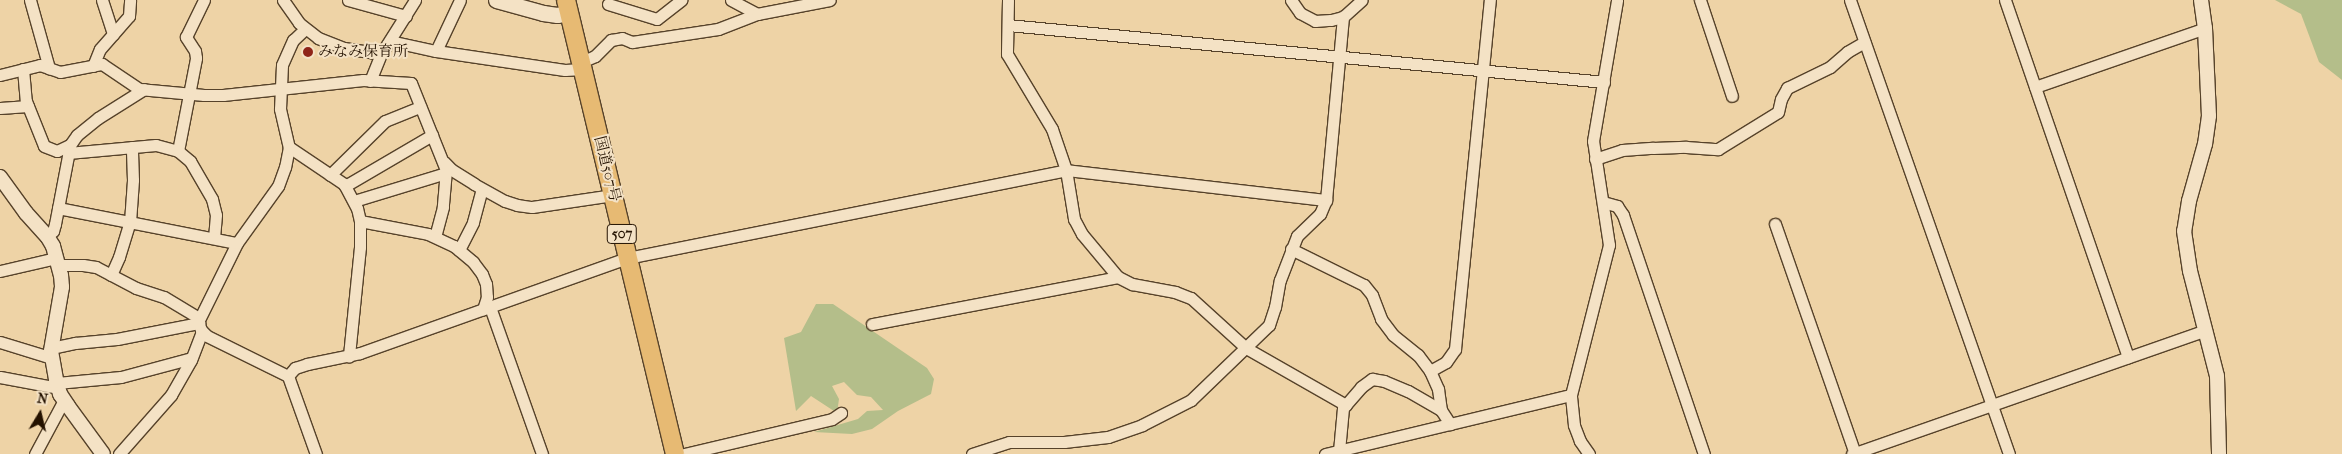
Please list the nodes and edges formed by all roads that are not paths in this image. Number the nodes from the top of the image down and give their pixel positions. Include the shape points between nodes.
1 (30, 0) edge
2 (102, 0) edge
3 (130, 0) edge
4 (204, 0) edge
5 (283, 0) edge
6 (348, 0) edge
7 (415, 0) edge
8 (460, 0) edge
9 (496, 0) edge
10 (681, 0) edge
11 (731, 0) edge
12 (830, 0) edge
13 (1008, 0) edge
14 (1291, 0) edge
15 (1362, 0) edge
16 (1490, 0) edge
17 (1617, 0) edge
18 (1700, 0) edge
19 (1850, 0) edge
20 (2005, 0) edge
21 (2201, 0) edge
22 (608, 4) dead end
23 (568, 7) edge
24 (757, 14) junction
25 (406, 16) junction
26 (1343, 17) junction
27 (658, 19) junction
28 (1008, 25) junction
29 (2205, 28) junction
30 (305, 29) junction
31 (113, 34) junction
32 (665, 38) junction
33 (390, 41) junction
34 (1864, 42) junction
35 (436, 51) junction
36 (381, 54) junction
37 (1340, 57) junction
38 (581, 65) junction
39 (93, 66) junction
40 (49, 68) junction
41 (23, 69) junction
42 (1483, 72) junction
43 (0, 75) edge
44 (370, 81) junction
45 (1604, 82) junction
46 (2036, 87) junction
47 (280, 88) junction
48 (144, 89) junction
49 (190, 93) junction
50 (1732, 96) dead end
51 (28, 106) junction
52 (420, 107) junction
53 (0, 108) edge
54 (432, 135) junction
55 (132, 147) junction
56 (289, 147) junction
57 (69, 149) junction
58 (178, 151) junction
59 (441, 156) junction
60 (1595, 159) junction
61 (1066, 170) junction
62 (446, 173) junction
63 (330, 175) junction
64 (0, 177) edge
65 (345, 186) junction
66 (482, 189) junction
67 (613, 195) junction
68 (1326, 200) junction
69 (354, 201) junction
70 (1603, 202) junction
71 (58, 208) junction
72 (360, 221) junction
73 (130, 222) junction
74 (1775, 224) dead end
75 (47, 236) junction
76 (435, 236) junction
77 (214, 238) junction
78 (237, 243) junction
79 (1291, 249) junction
80 (459, 250) junction
81 (628, 258) junction
82 (57, 261) junction
83 (0, 272) edge
84 (111, 274) junction
85 (1118, 277) junction
86 (487, 308) junction
87 (200, 324) junction
88 (872, 324) dead end
89 (2206, 330) junction
90 (0, 342) edge
91 (1246, 348) junction
92 (51, 353) junction
93 (349, 356) junction
94 (2128, 357) junction
95 (192, 358) junction
96 (1430, 371) junction
97 (288, 376) junction
98 (0, 377) edge
99 (60, 390) junction
100 (1571, 395) junction
101 (1346, 405) junction
102 (1992, 405) junction
103 (1441, 410) junction
104 (841, 413) dead end
105 (1450, 424) junction
106 (1339, 451) junction
107 (35, 454) edge
108 (103, 454) edge
109 (119, 454) edge
110 (316, 454) edge
111 (542, 454) edge
112 (675, 454) edge
113 (684, 454) edge
114 (972, 454) edge
115 (1325, 454) edge
116 (1590, 454) edge
117 (1704, 454) edge
118 (1854, 454) edge
119 (2009, 454) edge
120 (2219, 454) edge

1 - 40 street
2 - 31 street
3 - 31 street via 129,16
4 - 49 street via 186,37 196,58
5 - 30 street
6 - 25 street
7 - 25 street
8 - 35 street
9 - 23 main road via 557,15
10 - 27 street
11 - 24 street
12 - 24 street
13 - 28 street
14 - 26 street via 1300,13 1314,21
15 - 26 street
16 - 42 street
17 - 45 street
18 - 50 street
19 - 34 street
20 - 46 street
21 - 29 street
22 - 27 street
23 - 38 highway, 国道507号 / 507
24 - 32 street via 718,29
25 - 33 street
26 - 37 street
27 - 32 street
28 - 37 street
28 - 61 street via 1007,54 1052,129
29 - 46 street
29 - 89 street via 2209,116 2184,231 2190,270
30 - 36 street via 331,44
30 - 47 street via 286,53
31 - 39 street via 100,49
32 - 38 street via 632,42 622,38 611,40
33 - 35 street
33 - 36 street
34 - 60 street via 1830,67 1787,88 1778,112 1718,149 1622,150
34 - 102 street
35 - 38 street via 565,70
36 - 44 street
37 - 42 street
37 - 68 street
38 - 67 highway, 国道507号 / 507
39 - 40 street via 60,72
39 - 48 street via 102,64 132,85
40 - 41 street via 40,65
41 - 43 street
41 - 51 street
42 - 45 street
42 - 96 street via 1455,349 1446,362
44 - 47 street
44 - 52 street via 411,84
45 - 60 street via 1593,141
46 - 94 street
47 - 49 street via 223,95
47 - 56 street via 280,109
48 - 49 street
48 - 57 street via 98,118 77,135
49 - 58 street
51 - 53 street
51 - 57 street via 44,146 57,151
52 - 54 street
52 - 63 street via 385,121
54 - 59 street
54 - 65 street
55 - 57 street
55 - 58 street via 162,145
55 - 73 street via 134,180
56 - 63 street
56 - 78 street via 278,186
57 - 71 street
58 - 77 street via 190,161 212,199 216,215
59 - 62 street
59 - 66 street via 452,170
60 - 70 street
61 - 68 street
61 - 81 street
61 - 85 street via 1074,219 1082,234
62 - 69 street
62 - 76 street via 444,207
63 - 65 street
64 - 75 street
65 - 69 street
66 - 67 street via 505,201 532,207
66 - 80 street via 473,222
67 - 81 highway, 国道507号 / 507
68 - 79 street via 1320,214 1296,236
69 - 72 street
70 - 100 street via 1609,245
70 - 117 street via 1617,206 1623,215
71 - 73 street
71 - 75 street via 53,231
72 - 76 street
72 - 93 street
73 - 77 street
73 - 84 street
74 - 118 street
75 - 82 street
76 - 80 street
77 - 78 street
78 - 87 street
79 - 91 street via 1272,318
79 - 96 street via 1364,286 1393,335 1418,355
80 - 86 street via 472,262 486,284
81 - 86 street
81 - 112 highway, 国道507号 / 507
82 - 83 street
82 - 84 street via 82,264
82 - 92 street via 62,286
84 - 87 street via 136,288 164,297
85 - 88 street
85 - 91 street via 1132,284 1191,298
86 - 93 street
86 - 111 street
87 - 92 street via 75,343
87 - 95 street
87 - 97 street via 214,340
89 - 94 street
89 - 120 street via 2217,376
90 - 92 street
91 - 101 street
91 - 114 street via 1191,400 1142,425 1108,436 1064,442 1009,442
92 - 99 street
93 - 97 street via 307,364
94 - 102 street
95 - 99 street
95 - 109 street via 171,395
96 - 103 street via 1438,388
97 - 110 street
98 - 99 street
99 - 107 street
99 - 108 street
100 - 105 street
100 - 116 street via 1574,425
101 - 103 street via 1367,382 1377,379 1408,391
101 - 106 street via 1343,408
102 - 118 street
102 - 119 street
103 - 105 street
104 - 113 street via 832,419
105 - 106 street
106 - 115 street

